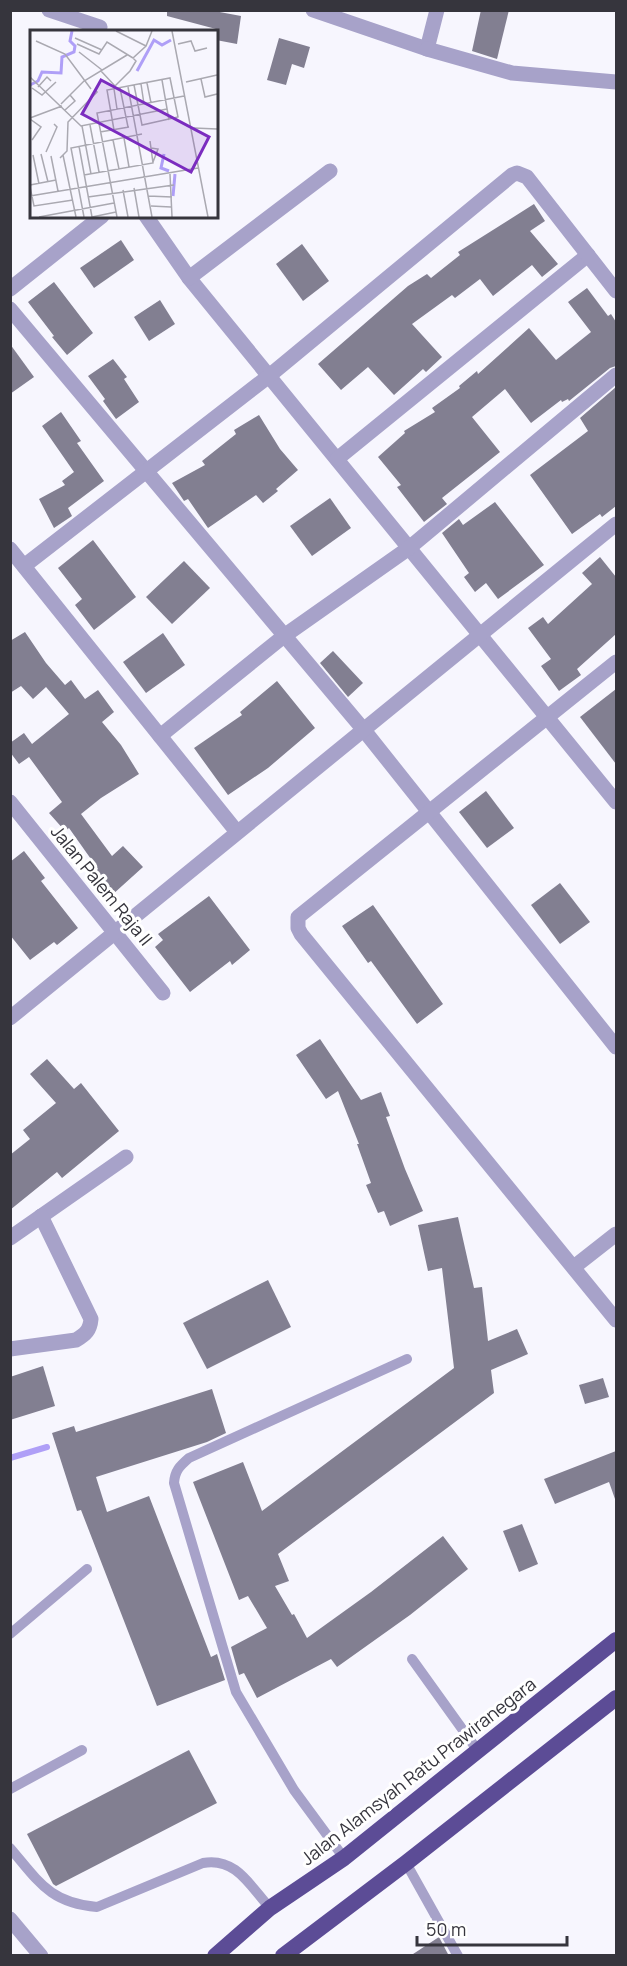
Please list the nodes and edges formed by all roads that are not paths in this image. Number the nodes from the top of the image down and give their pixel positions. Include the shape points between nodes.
1 (50, 10) edge
2 (313, 10) edge
3 (437, 10) edge
4 (100, 27) dead end
5 (427, 49) junction
6 (616, 82) edge
7 (330, 171) dead end
8 (99, 218) edge
9 (147, 218) edge
10 (588, 255) junction
11 (189, 278) junction
12 (10, 289) edge
13 (616, 291) edge
14 (10, 309) edge
15 (269, 375) junction
16 (616, 375) edge
17 (337, 459) junction
18 (146, 470) junction
19 (616, 524) edge
20 (409, 548) junction
21 (10, 549) edge
22 (24, 566) junction
23 (479, 634) junction
24 (284, 636) junction
25 (616, 662) edge
26 (548, 718) junction
27 (363, 729) junction
28 (159, 736) junction
29 (615, 798) edge
30 (10, 802) edge
31 (429, 813) junction
32 (237, 832) junction
33 (115, 933) junction
34 (163, 993) dead end
35 (10, 1018) edge
36 (616, 1047) edge
37 (126, 1157) dead end
38 (41, 1216) junction
39 (616, 1234) edge
40 (10, 1238) edge
41 (574, 1267) junction
42 (616, 1320) edge
43 (10, 1349) edge
44 (406, 1359) dead end
45 (87, 1569) dead end
46 (10, 1634) edge
47 (616, 1640) edge
48 (412, 1659) dead end
49 (616, 1698) edge
50 (82, 1750) dead end
51 (478, 1750) junction
52 (10, 1789) edge
53 (10, 1848) edge
54 (344, 1858) junction
55 (406, 1863) junction
56 (270, 1908) junction
57 (10, 1919) edge
58 (41, 1956) edge
59 (215, 1956) edge
60 (283, 1956) edge
61 (459, 1956) edge

1 - 4 street
2 - 5 street
3 - 5 street
5 - 6 street via 512,73
7 - 11 street
8 - 12 street
9 - 11 street
10 - 13 street
10 - 15 street via 527,177 517,173
10 - 17 street
11 - 15 street
14 - 18 street
15 - 17 street
15 - 18 street
16 - 20 street
17 - 20 street
18 - 22 street
18 - 24 street
19 - 23 street
20 - 23 street
20 - 24 street
21 - 22 street
22 - 28 street
23 - 26 street
23 - 27 street
24 - 27 street
24 - 28 street
25 - 26 street
26 - 29 street
26 - 31 street
27 - 31 street
27 - 32 street
28 - 32 street
30 - 33 street, Jalan Palem Raja II
31 - 36 street
31 - 41 street via 298,917 298,928
32 - 33 street
33 - 34 street, Jalan Palem Raja II
33 - 35 street
37 - 38 street
38 - 40 street
38 - 43 street via 91,1318 90,1328 76,1340
39 - 41 street
41 - 42 street
44 - 54 lane via 189,1458 175,1473 174,1483 236,1692 294,1790
45 - 46 lane
47 - 51 highway, Jalan Alamsyah Ratu Prawiranegara
48 - 51 lane
49 - 55 highway
50 - 52 lane
51 - 54 highway, Jalan Alamsyah Ratu Prawiranegara
53 - 56 lane via 39,1882 60,1899 78,1905 97,1907 214,1861 236,1870
54 - 56 highway, Jalan Alamsyah Ratu Prawiranegara
55 - 60 highway
55 - 61 lane
56 - 59 highway, Jalan Alamsyah Ratu Prawiranegara
57 - 58 street

